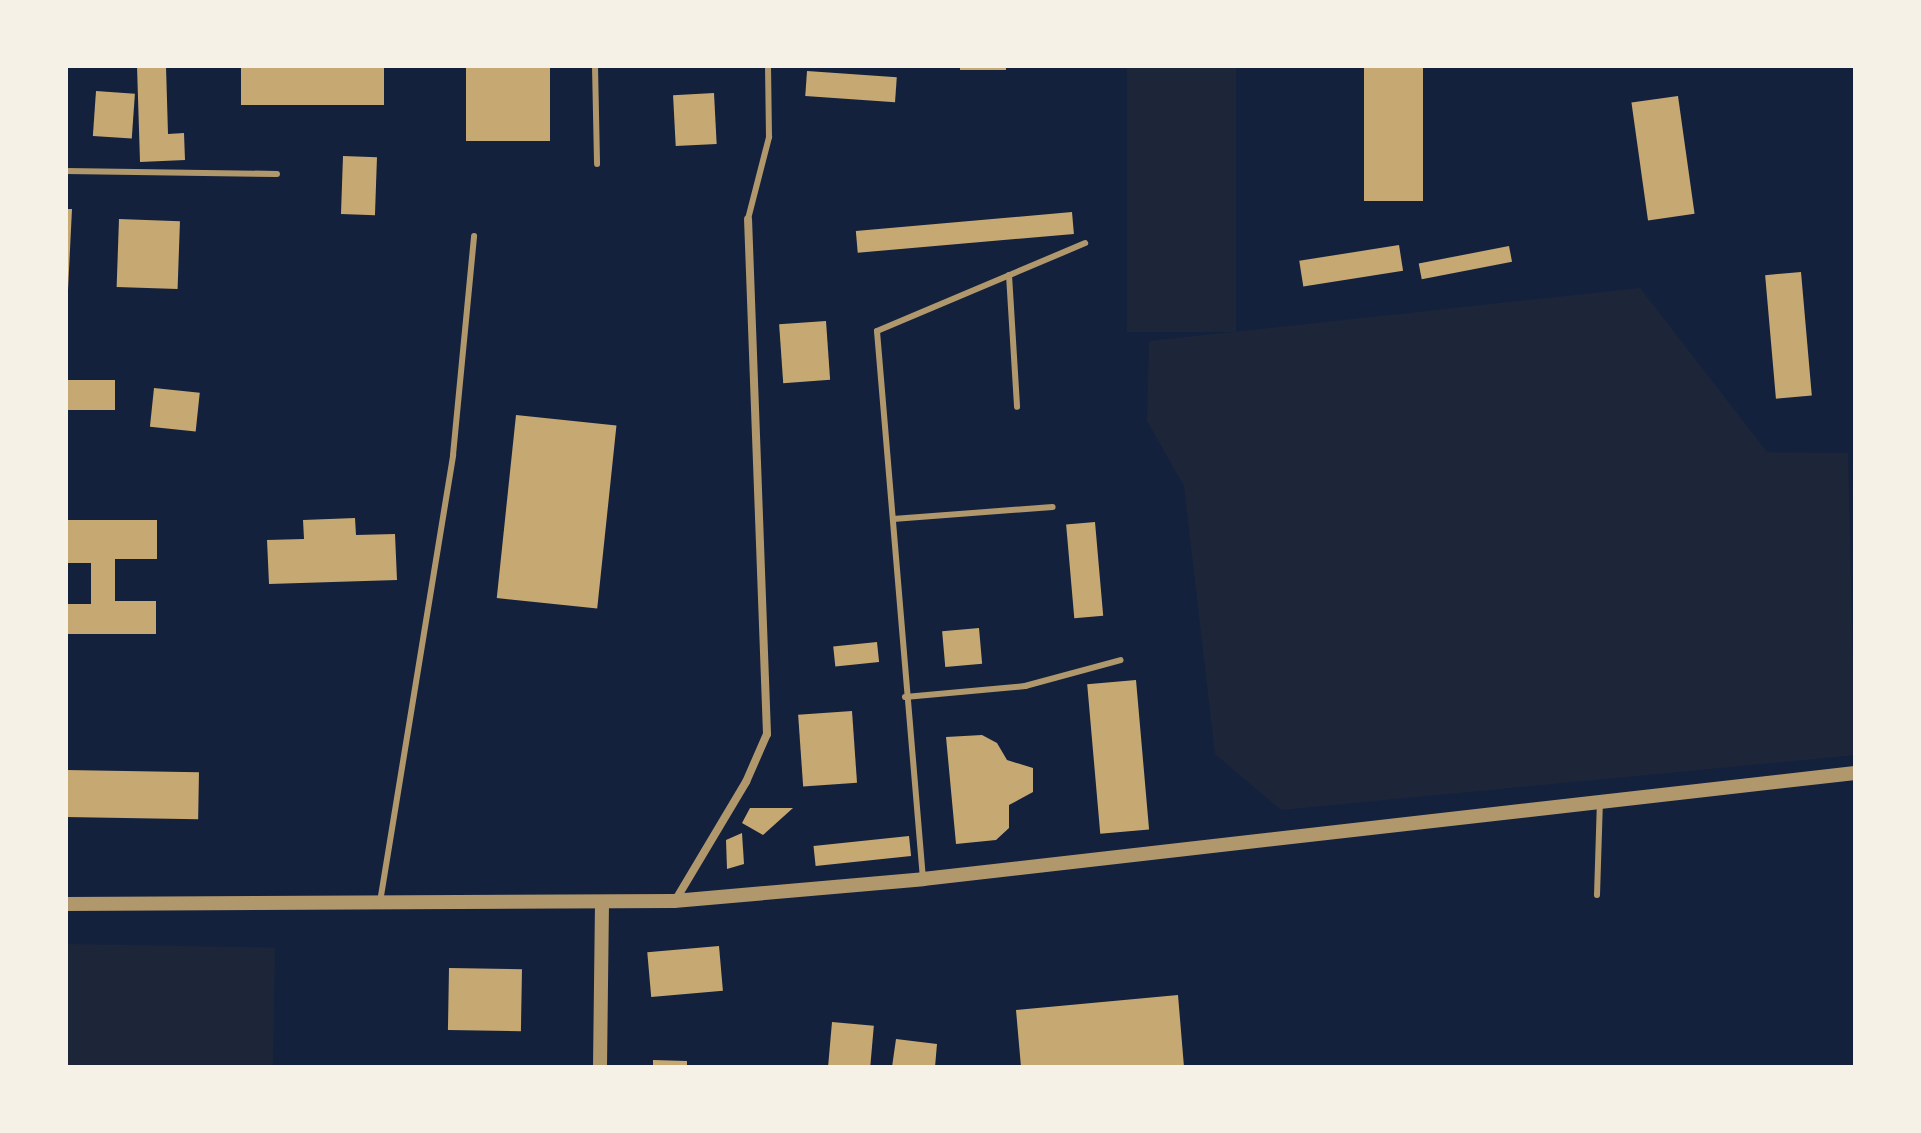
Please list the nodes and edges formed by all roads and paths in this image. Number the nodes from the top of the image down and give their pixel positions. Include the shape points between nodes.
1 (595, 66) edge
2 (768, 66) edge
3 (597, 164) dead end
4 (66, 171) edge
5 (277, 174) dead end
6 (748, 219) joint
7 (474, 236) dead end
8 (1085, 243) dead end
9 (1009, 275) junction
10 (1017, 407) dead end
11 (1053, 507) dead end
12 (893, 519) junction
13 (1121, 660) dead end
14 (905, 697) junction
15 (1855, 773) edge
16 (1600, 802) junction
17 (923, 879) junction
18 (1597, 895) dead end
19 (674, 901) junction
20 (602, 902) junction
21 (380, 903) junction
22 (66, 904) edge
23 (600, 1067) edge

1 - 3 lane
2 - 6 lane via 769,137
4 - 5 lane
6 - 19 street via 767,734 746,782
7 - 21 lane via 453,455
8 - 9 lane
9 - 10 lane
9 - 12 lane via 878,329
11 - 12 lane
12 - 14 lane
13 - 14 lane via 1025,686
14 - 17 lane
15 - 16 street
16 - 17 street
16 - 18 lane
17 - 19 street
19 - 20 street
20 - 21 street
20 - 23 street
21 - 22 street

